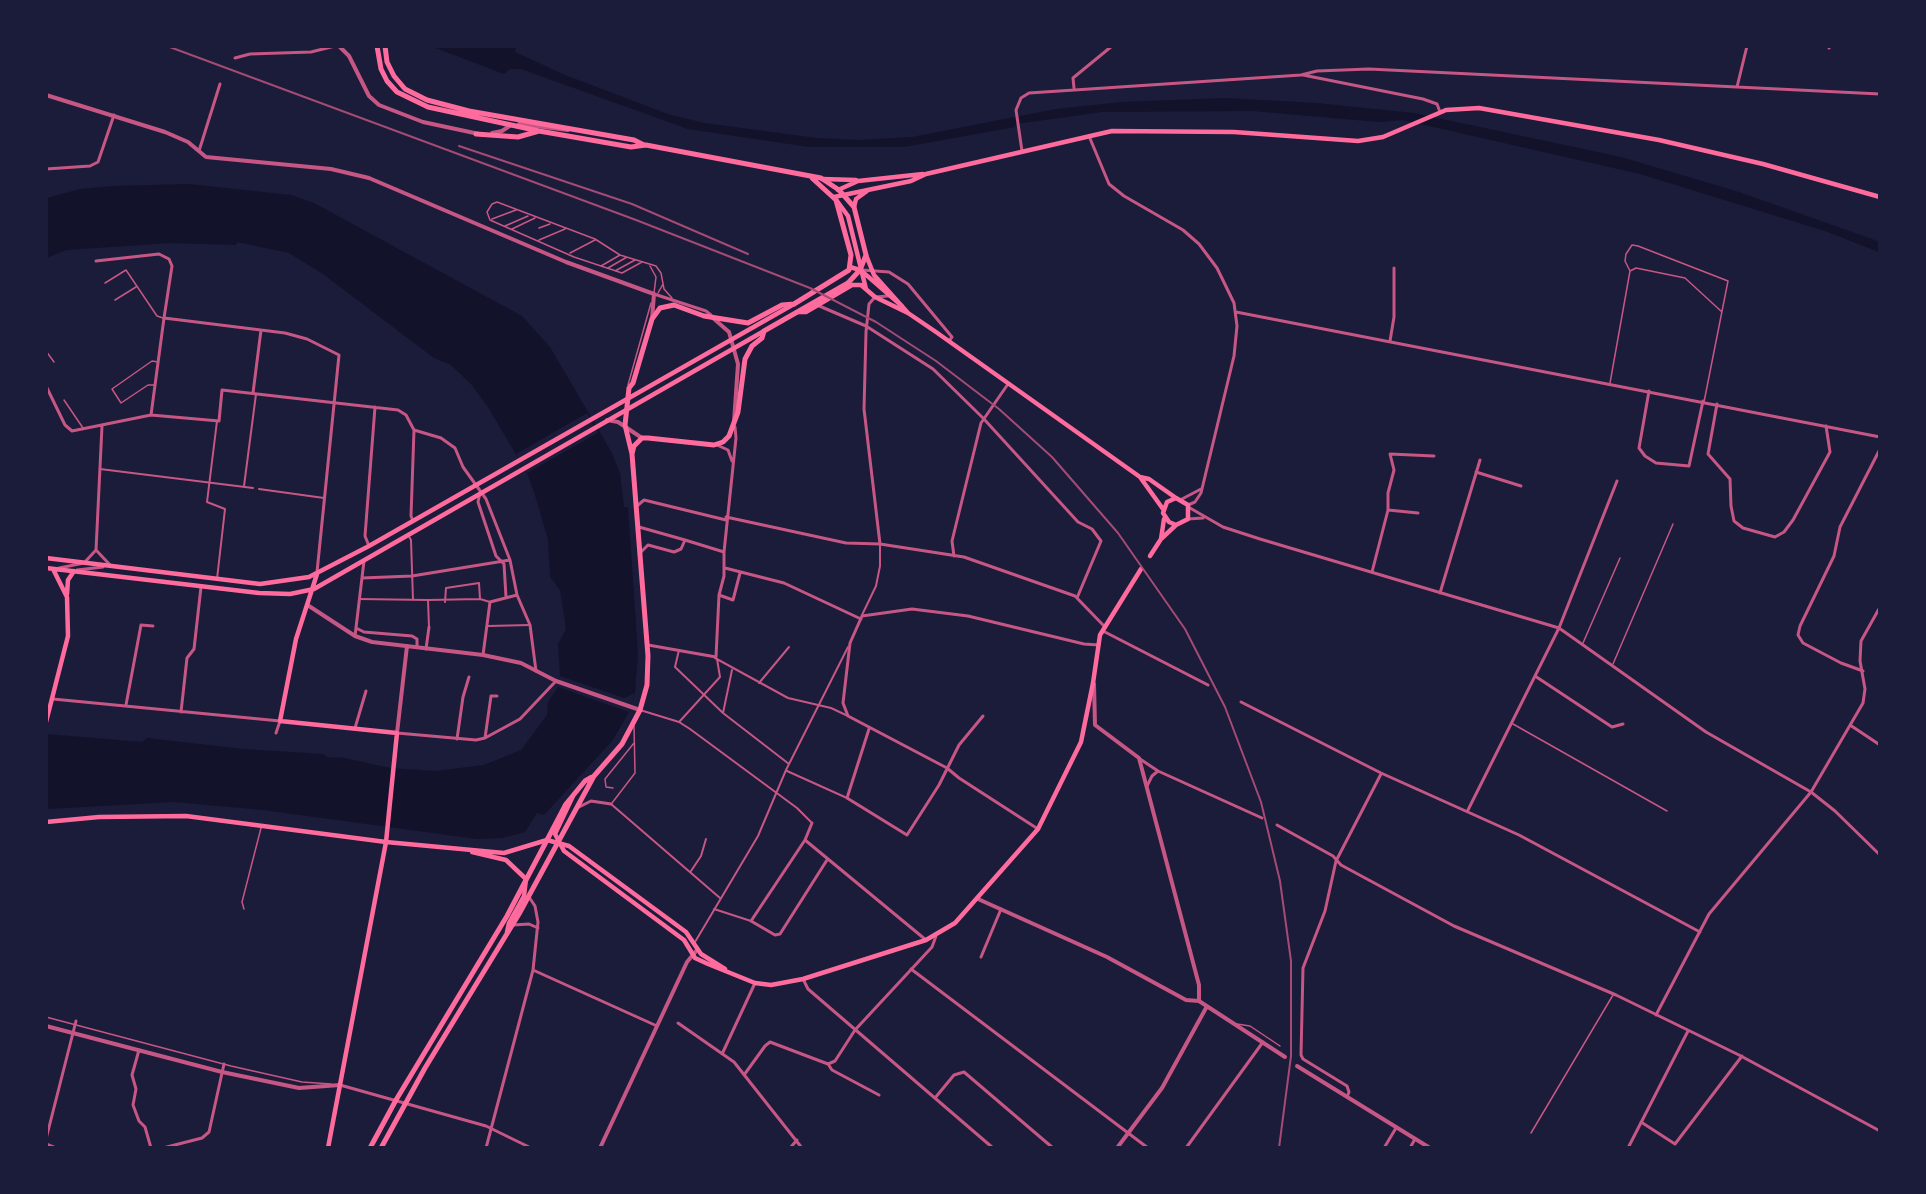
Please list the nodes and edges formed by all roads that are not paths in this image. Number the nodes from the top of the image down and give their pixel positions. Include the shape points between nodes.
1 (337, 46) edge
2 (377, 46) edge
3 (385, 46) edge
4 (1112, 46) edge
5 (1747, 46) edge
6 (235, 58) dead end
7 (1301, 75) junction
8 (220, 84) dead end
9 (1737, 87) junction
10 (1074, 88) junction
11 (46, 94) edge
12 (1880, 94) edge
13 (1440, 113) junction
14 (114, 115) junction
15 (509, 125) junction
16 (571, 129) junction
17 (539, 131) junction
18 (476, 134) junction
19 (1089, 136) junction
20 (646, 145) junction
21 (198, 153) junction
22 (1023, 153) junction
23 (46, 169) edge
24 (926, 174) junction
25 (812, 178) junction
26 (821, 178) junction
27 (858, 180) junction
28 (867, 191) junction
29 (841, 192) junction
30 (1880, 197) edge
31 (835, 198) junction
32 (854, 207) junction
33 (517, 210) junction
34 (530, 215) junction
35 (536, 218) junction
36 (490, 220) junction
37 (551, 223) junction
38 (504, 226) junction
39 (539, 228) dead end
40 (511, 229) junction
41 (566, 229) junction
42 (595, 239) junction
43 (538, 241) junction
44 (569, 253) junction
45 (620, 255) junction
46 (866, 255) junction
47 (627, 257) junction
48 (635, 260) junction
49 (96, 261) dead end
50 (642, 262) junction
51 (649, 264) junction
52 (600, 266) junction
53 (850, 267) junction
54 (607, 268) junction
55 (1394, 268) dead end
56 (872, 269) junction
57 (860, 270) junction
58 (614, 271) junction
59 (1630, 271) junction
60 (105, 283) dead end
61 (663, 284) junction
62 (136, 286) junction
63 (866, 289) junction
64 (656, 294) junction
65 (888, 296) junction
66 (875, 297) junction
67 (672, 298) junction
68 (115, 300) dead end
69 (794, 304) junction
70 (817, 306) junction
71 (904, 307) junction
72 (797, 311) junction
73 (1236, 312) junction
74 (1723, 312) junction
75 (908, 313) junction
76 (712, 317) junction
77 (164, 318) junction
78 (652, 319) junction
79 (866, 327) junction
80 (261, 330) junction
81 (764, 331) junction
82 (731, 340) junction
83 (949, 341) junction
84 (1390, 341) junction
85 (733, 348) junction
86 (46, 351) edge
87 (54, 362) dead end
88 (159, 362) junction
89 (1008, 384) junction
90 (1610, 384) junction
91 (155, 385) junction
92 (46, 386) edge
93 (629, 388) junction
94 (1649, 391) junction
95 (254, 394) junction
96 (627, 399) junction
97 (64, 400) dead end
98 (1704, 401) junction
99 (335, 404) junction
100 (1718, 404) junction
101 (375, 407) junction
102 (626, 408) junction
103 (151, 414) junction
104 (983, 417) junction
105 (606, 420) junction
106 (217, 421) junction
107 (734, 422) junction
108 (626, 425) junction
109 (1826, 425) junction
110 (102, 426) junction
111 (83, 429) junction
112 (414, 430) junction
113 (1880, 436) edge
114 (642, 438) junction
115 (717, 445) junction
116 (1880, 449) edge
117 (632, 454) junction
118 (1434, 456) dead end
119 (1480, 460) dead end
120 (732, 463) junction
121 (100, 470) junction
122 (1476, 472) junction
123 (1140, 477) junction
124 (1617, 481) dead end
125 (209, 482) junction
126 (477, 485) junction
127 (1521, 486) dead end
128 (243, 487) junction
129 (253, 488) dead end
130 (1203, 488) junction
131 (259, 489) dead end
132 (480, 492) junction
133 (325, 498) junction
134 (1179, 498) junction
135 (637, 506) junction
136 (1191, 507) junction
137 (1164, 509) junction
138 (1388, 510) junction
139 (1418, 513) dead end
140 (1164, 516) junction
141 (1203, 518) junction
142 (726, 519) junction
143 (1188, 519) junction
144 (413, 521) junction
145 (1672, 524) dead end
146 (1176, 525) junction
147 (639, 527) junction
148 (407, 534) junction
149 (1161, 539) junction
150 (685, 540) junction
151 (880, 544) junction
152 (369, 546) junction
153 (96, 550) junction
154 (641, 552) junction
155 (724, 552) junction
156 (954, 556) junction
157 (1150, 556) dead end
158 (46, 558) edge
159 (1620, 558) dead end
160 (365, 559) junction
161 (510, 560) junction
162 (501, 561) junction
163 (84, 563) junction
164 (111, 566) junction
165 (50, 568) edge
166 (724, 568) junction
167 (1141, 569) dead end
168 (74, 571) junction
169 (740, 572) junction
170 (1372, 572) junction
171 (317, 574) junction
172 (412, 576) junction
173 (362, 578) junction
174 (217, 579) junction
175 (201, 585) junction
176 (314, 589) junction
177 (1440, 593) junction
178 (719, 594) junction
179 (517, 595) junction
180 (67, 597) junction
181 (506, 597) junction
182 (1077, 598) junction
183 (359, 599) junction
184 (480, 599) junction
185 (413, 600) junction
186 (428, 600) junction
187 (445, 602) junction
188 (490, 602) junction
189 (309, 606) junction
190 (1880, 607) edge
191 (861, 617) junction
192 (530, 625) junction
193 (153, 626) dead end
194 (487, 626) junction
195 (429, 627) joint
196 (356, 628) junction
197 (1103, 628) junction
198 (1559, 628) junction
199 (355, 636) junction
200 (850, 643) junction
201 (1582, 644) junction
202 (648, 645) junction
203 (1099, 645) junction
204 (407, 646) junction
205 (789, 647) dead end
206 (417, 648) junction
207 (426, 649) junction
208 (679, 650) junction
209 (483, 655) junction
210 (716, 658) junction
211 (1612, 665) junction
212 (732, 670) junction
213 (536, 671) junction
214 (1863, 671) junction
215 (1535, 676) junction
216 (469, 677) dead end
217 (720, 677) junction
218 (557, 681) junction
219 (730, 681) junction
220 (759, 683) junction
221 (1093, 683) junction
222 (1208, 685) dead end
223 (366, 691) dead end
224 (704, 695) junction
225 (497, 696) dead end
226 (53, 699) junction
227 (1241, 702) dead end
228 (126, 706) junction
229 (818, 706) junction
230 (640, 710) junction
231 (181, 712) junction
232 (723, 712) junction
233 (848, 716) junction
234 (983, 716) dead end
235 (280, 721) junction
236 (46, 722) edge
237 (679, 722) junction
238 (634, 723) junction
239 (1511, 723) junction
240 (1623, 724) dead end
241 (1850, 725) junction
242 (355, 728) junction
243 (869, 729) junction
244 (276, 733) dead end
245 (397, 733) junction
246 (485, 738) junction
247 (457, 739) junction
248 (635, 741) junction
249 (1880, 745) edge
250 (1139, 758) junction
251 (789, 764) junction
252 (946, 768) junction
253 (786, 770) junction
254 (1158, 771) junction
255 (1381, 773) junction
256 (594, 777) junction
257 (1147, 787) junction
258 (613, 788) dead end
259 (1811, 792) junction
260 (776, 794) junction
261 (574, 795) junction
262 (847, 798) junction
263 (611, 804) junction
264 (575, 810) junction
265 (1468, 810) junction
266 (1666, 811) dead end
267 (1262, 818) dead end
268 (46, 822) edge
269 (812, 823) joint
270 (262, 825) junction
271 (1277, 825) dead end
272 (1038, 829) junction
273 (706, 838) dead end
274 (547, 840) junction
275 (805, 840) junction
276 (386, 842) junction
277 (558, 842) junction
278 (472, 852) junction
279 (1880, 855) edge
280 (826, 859) junction
281 (1336, 861) junction
282 (691, 872) junction
283 (526, 879) junction
284 (529, 897) junction
285 (720, 898) junction
286 (978, 899) junction
287 (244, 909) dead end
288 (713, 909) junction
289 (1001, 909) junction
290 (752, 921) junction
291 (512, 925) junction
292 (538, 928) junction
293 (1700, 932) junction
294 (506, 935) junction
295 (936, 936) junction
296 (926, 940) junction
297 (695, 942) junction
298 (695, 952) junction
299 (981, 957) dead end
300 (911, 969) junction
301 (532, 970) junction
302 (803, 979) junction
303 (755, 983) junction
304 (1614, 994) junction
305 (1199, 1001) junction
306 (1206, 1008) junction
307 (1656, 1015) junction
308 (46, 1017) edge
309 (76, 1023) junction
310 (678, 1023) dead end
311 (1236, 1024) junction
312 (46, 1026) edge
313 (657, 1026) junction
314 (855, 1030) junction
315 (1689, 1030) junction
316 (73, 1033) junction
317 (1263, 1042) junction
318 (1280, 1046) dead end
319 (139, 1050) junction
320 (721, 1051) junction
321 (1742, 1056) junction
322 (1285, 1057) dead end
323 (224, 1064) junction
324 (828, 1064) junction
325 (1297, 1066) dead end
326 (222, 1072) junction
327 (744, 1075) junction
328 (340, 1085) junction
329 (879, 1095) dead end
330 (935, 1098) junction
331 (1347, 1098) junction
332 (396, 1100) junction
333 (405, 1102) junction
334 (1641, 1122) junction
335 (492, 1128) junction
336 (1396, 1128) junction
337 (1880, 1131) edge
338 (1128, 1133) junction
339 (1531, 1133) dead end
340 (46, 1139) edge
341 (1415, 1139) junction
342 (796, 1140) junction
343 (46, 1144) edge
344 (57, 1148) edge
345 (151, 1148) edge
346 (164, 1148) edge
347 (328, 1148) edge
348 (370, 1148) edge
349 (381, 1148) edge
350 (486, 1148) edge
351 (531, 1148) edge
352 (600, 1148) edge
353 (790, 1148) edge
354 (802, 1148) edge
355 (993, 1148) edge
356 (1053, 1148) edge
357 (1117, 1148) edge
358 (1148, 1148) edge
359 (1186, 1148) edge
360 (1384, 1148) edge
361 (1410, 1148) edge
362 (1430, 1148) edge
363 (1628, 1148) edge

1 - 6 street
1 - 18 street via 349,56 369,96 379,105 423,122
2 - 15 main road via 381,69 397,92 448,113
3 - 16 main road via 394,76 412,93 443,106
4 - 10 street via 1073,78
5 - 9 street
7 - 9 street via 1369,69
7 - 10 street
7 - 13 street via 1424,99 1437,104
8 - 21 street
9 - 12 street
10 - 22 street via 1029,93 1017,105
11 - 14 street
13 - 19 main road via 1383,137 1358,141 1201,130 1124,130
13 - 30 main road via 1479,108 1659,140
14 - 21 street via 188,142
14 - 23 street via 98,162
15 - 16 street
15 - 17 main road
15 - 18 street via 498,133
16 - 20 main road
17 - 18 main road via 518,137
17 - 20 main road via 632,147
19 - 22 main road
19 - 73 street via 1109,184 1183,230 1205,251 1223,277
20 - 25 main road
21 - 64 street via 353,173 566,262
22 - 24 main road
24 - 27 main road
24 - 28 main road
25 - 26 main road
25 - 31 main road
26 - 27 main road
26 - 29 main road
27 - 29 main road
28 - 29 main road
28 - 32 main road via 856,199
29 - 31 main road
29 - 32 main road
31 - 53 main road via 848,239
31 - 57 main road via 848,216
32 - 46 main road
33 - 34 lane
33 - 36 lane
33 - 36 lane via 494,202 487,212
34 - 35 lane
34 - 38 lane
35 - 37 lane
35 - 40 lane
36 - 38 lane
37 - 39 lane
37 - 41 lane
38 - 40 lane
40 - 43 lane
41 - 42 lane
41 - 43 lane
42 - 44 lane
42 - 45 lane
43 - 44 lane
44 - 52 lane
45 - 47 lane
45 - 52 lane
46 - 56 main road
46 - 57 main road
47 - 48 lane
47 - 54 lane
48 - 50 lane
48 - 58 lane
49 - 77 street via 159,254 170,259
50 - 51 lane
50 - 58 lane via 622,273
51 - 61 lane via 660,269
51 - 64 lane via 656,277
52 - 54 lane
53 - 57 main road
53 - 69 main road via 844,275
54 - 58 lane
55 - 84 street
56 - 57 street
56 - 71 main road
56 - 83 street via 889,272 908,284 952,337
57 - 63 main road
57 - 65 main road
57 - 72 main road via 848,283
59 - 74 lane via 1636,268 1685,278
59 - 74 lane via 1625,261 1632,245 1726,278
59 - 90 lane
60 - 62 lane via 126,270
61 - 64 lane
61 - 67 lane
62 - 68 lane
62 - 77 lane via 157,316
63 - 66 main road
63 - 70 main road via 852,285
64 - 67 street
64 - 78 street
64 - 93 lane via 627,383
65 - 66 street
65 - 71 main road
66 - 75 main road
66 - 79 street via 869,304
67 - 76 street
69 - 76 main road via 782,305 748,323
69 - 82 main road
70 - 72 main road via 806,312
70 - 79 street
71 - 75 main road
72 - 81 main road
73 - 84 street
73 - 130 street via 1234,356
74 - 98 lane
75 - 83 main road
76 - 78 main road via 669,304
76 - 82 street via 726,328
77 - 80 street
77 - 88 street
78 - 93 main road
79 - 104 street via 933,369
79 - 151 street via 864,409
80 - 95 street
80 - 99 street via 296,336 339,355
81 - 85 main road
81 - 107 main road via 745,359
82 - 85 street
82 - 96 main road
83 - 89 main road
84 - 90 street
85 - 102 main road
85 - 107 street via 738,364
86 - 87 lane
88 - 91 street
88 - 91 lane via 152,361 112,389 122,403 148,385
89 - 104 street
89 - 123 main road
90 - 94 street
91 - 103 street
92 - 111 street via 65,425 72,430
93 - 96 main road
94 - 98 street
94 - 98 street via 1640,448 1656,463 1689,466
95 - 99 street
95 - 106 street via 222,390
95 - 128 street
96 - 102 main road
96 - 126 main road
97 - 111 lane
98 - 100 street
99 - 101 street
99 - 133 street
100 - 109 street
100 - 109 street via 1708,454 1730,479 1734,521 1743,528 1775,537 1793,520 1830,452
101 - 112 street via 402,412
101 - 152 street via 365,536
102 - 105 main road
102 - 108 main road
103 - 106 street
103 - 110 street
104 - 156 street via 952,542
104 - 182 street via 1078,522 1092,529 1101,541
105 - 108 street
105 - 132 main road
106 - 125 street
107 - 115 main road via 729,436
107 - 120 street
108 - 114 street
108 - 117 main road
109 - 113 street
110 - 111 street
110 - 121 street
112 - 126 street via 447,441
112 - 144 street
114 - 115 main road
114 - 117 main road
115 - 120 street via 728,450
116 - 214 street via 1840,526 1834,556 1798,635 1803,643
117 - 135 main road
118 - 138 street via 1390,454 1394,470
119 - 122 street
120 - 142 street
121 - 125 street
121 - 153 street
122 - 127 street
122 - 177 street
123 - 134 main road
123 - 137 main road
124 - 198 street
125 - 128 street
125 - 174 street via 207,502 225,509
126 - 132 street
126 - 144 main road
128 - 129 street
130 - 134 street
130 - 136 street
131 - 133 street
132 - 148 main road
132 - 161 street
132 - 162 street via 478,502
133 - 171 street
134 - 136 main road
134 - 137 main road via 1167,502
135 - 142 street via 644,500
135 - 147 main road
136 - 141 street
136 - 143 main road
137 - 140 main road
138 - 139 street
138 - 170 street
140 - 146 main road
140 - 149 main road
141 - 143 street
141 - 170 street
142 - 151 street via 846,543
142 - 155 street
143 - 146 main road
144 - 152 main road
145 - 211 lane
146 - 149 main road
147 - 150 street
147 - 154 main road
148 - 160 main road
148 - 172 street via 411,540
149 - 157 main road
150 - 154 street via 681,549 674,552 648,545
150 - 155 street
151 - 156 street
151 - 191 street via 876,586
152 - 171 main road
153 - 163 street
153 - 164 street
154 - 202 main road
155 - 166 street
156 - 182 street
158 - 163 main road
159 - 201 lane
160 - 173 street
160 - 176 main road
161 - 162 street
161 - 179 street
162 - 172 street
162 - 181 street
163 - 164 main road
163 - 165 street
164 - 168 street
164 - 174 main road
165 - 168 main road
165 - 180 main road
166 - 169 street
166 - 178 street
167 - 197 main road
168 - 175 main road
168 - 180 main road via 68,580
169 - 178 street via 733,600
169 - 191 street via 783,583
170 - 177 street
171 - 174 main road via 276,583
171 - 176 main road
172 - 173 street
172 - 185 street
173 - 183 street
175 - 176 main road via 281,594
175 - 231 street via 194,649 187,658
176 - 189 main road
177 - 198 street
178 - 210 street
179 - 181 street
179 - 192 street
180 - 226 main road via 67,644
181 - 188 street
182 - 197 street
183 - 185 street
183 - 196 street
184 - 187 street
184 - 187 street via 479,583 446,588
184 - 188 street
185 - 186 street
186 - 187 street
186 - 195 street
188 - 194 street
189 - 199 street
189 - 235 main road via 296,639
190 - 214 street via 1861,641
191 - 200 street
191 - 203 street via 912,609 968,616
192 - 194 street
192 - 213 street
193 - 228 street via 141,625
194 - 209 street
195 - 207 street
196 - 199 street
196 - 206 street via 412,636 417,639
197 - 203 main road
197 - 222 street
198 - 201 street
198 - 215 street
199 - 204 street
200 - 229 street
200 - 233 street via 843,703
201 - 211 street
202 - 208 street
202 - 230 main road via 647,685
203 - 221 main road
204 - 206 street
204 - 245 street
205 - 220 street
206 - 207 street
207 - 209 street
208 - 210 street
208 - 224 street via 675,667
209 - 213 street via 521,663
210 - 212 street
210 - 217 street
211 - 259 street via 1707,732
212 - 219 street
212 - 220 street
213 - 218 street
214 - 241 street via 1865,697
215 - 239 street
215 - 240 street via 1612,727
216 - 247 street
217 - 219 street
217 - 224 street
218 - 230 street
218 - 246 street via 520,719
219 - 232 street
220 - 229 street via 788,698
221 - 250 street via 1095,725
221 - 272 main road via 1081,742
223 - 242 street
224 - 232 street
224 - 237 street
225 - 246 street via 491,696
226 - 228 street
226 - 236 main road
227 - 255 street
228 - 231 street
229 - 233 street
229 - 251 street
230 - 237 street
230 - 238 main road
231 - 235 street
232 - 251 street
233 - 243 street
234 - 252 street
235 - 242 main road
235 - 244 street
237 - 260 street
238 - 248 lane
238 - 256 main road
239 - 265 street
239 - 266 lane
241 - 249 street
241 - 259 street
242 - 245 main road
243 - 252 street
243 - 262 street
245 - 247 street
245 - 276 main road
246 - 247 street
248 - 258 lane via 605,779 606,787
248 - 263 lane via 636,773
250 - 254 street
250 - 257 street
251 - 253 street
252 - 262 street via 907,835
252 - 272 street
253 - 260 street
253 - 262 street
254 - 257 street
254 - 267 street
255 - 265 street
255 - 281 street
256 - 261 main road via 585,781
256 - 264 main road
257 - 305 street via 1199,985
259 - 279 street
259 - 293 street via 1716,903
260 - 269 street
260 - 285 street via 758,836
261 - 274 main road
261 - 277 main road via 555,834
263 - 264 street via 591,801
263 - 282 street
264 - 277 main road
265 - 293 street
268 - 270 main road via 186,816
269 - 275 street
270 - 276 main road
270 - 287 lane via 242,902
271 - 281 street
272 - 286 main road
273 - 282 street
274 - 277 main road
274 - 278 main road via 504,853
274 - 283 main road
275 - 280 street
275 - 290 street
276 - 278 main road
276 - 328 main road
277 - 284 main road
277 - 297 main road via 569,846
277 - 298 main road via 564,851
278 - 283 main road via 506,860
280 - 290 street via 780,934 775,935
280 - 296 street
281 - 304 street via 1454,926
281 - 331 street via 1325,911 1303,968 1301,1052 1303,1059 1348,1088
282 - 285 street
283 - 294 main road via 524,896
283 - 332 main road
284 - 291 main road
284 - 292 street via 535,906
285 - 288 street
286 - 289 street
286 - 295 main road
288 - 290 street
288 - 297 street
289 - 299 street
289 - 305 street via 1107,957 1186,1000
291 - 292 street
291 - 294 main road
292 - 301 street
293 - 307 street
294 - 333 main road
295 - 296 main road
295 - 300 street via 932,947
296 - 302 main road
297 - 298 main road
298 - 303 main road via 699,960
298 - 313 street
300 - 314 street
300 - 338 street
301 - 313 street
301 - 335 street
302 - 303 main road via 771,985
302 - 314 street via 808,989
303 - 320 street
304 - 307 street
304 - 339 lane
305 - 306 street
306 - 311 street
306 - 338 street via 1162,1088
307 - 315 street
308 - 309 lane
309 - 316 street
309 - 323 lane
310 - 320 street
311 - 317 street
311 - 318 lane via 1250,1026
312 - 316 street
313 - 352 street
314 - 324 street
314 - 330 street
315 - 321 street
315 - 334 street
316 - 319 street
316 - 340 street
317 - 322 street
317 - 359 street
319 - 326 street
319 - 345 street via 132,1076 136,1089 133,1105 139,1121 146,1126
320 - 327 street
321 - 334 street via 1675,1144
321 - 337 street
323 - 326 street
323 - 328 lane via 302,1082
324 - 327 street via 770,1042
324 - 329 street via 832,1070
325 - 331 street
326 - 328 street via 299,1088
326 - 346 street via 209,1132 202,1138
327 - 342 street
328 - 332 street
328 - 347 main road
330 - 355 street
330 - 356 street via 954,1075 964,1072
331 - 336 street
332 - 333 street
332 - 348 main road
333 - 335 street
333 - 349 main road
334 - 363 street
335 - 350 street
335 - 351 street
336 - 341 street
336 - 360 street
338 - 357 street
338 - 358 street
341 - 361 street
341 - 362 street
342 - 353 street
342 - 354 street
343 - 344 street

